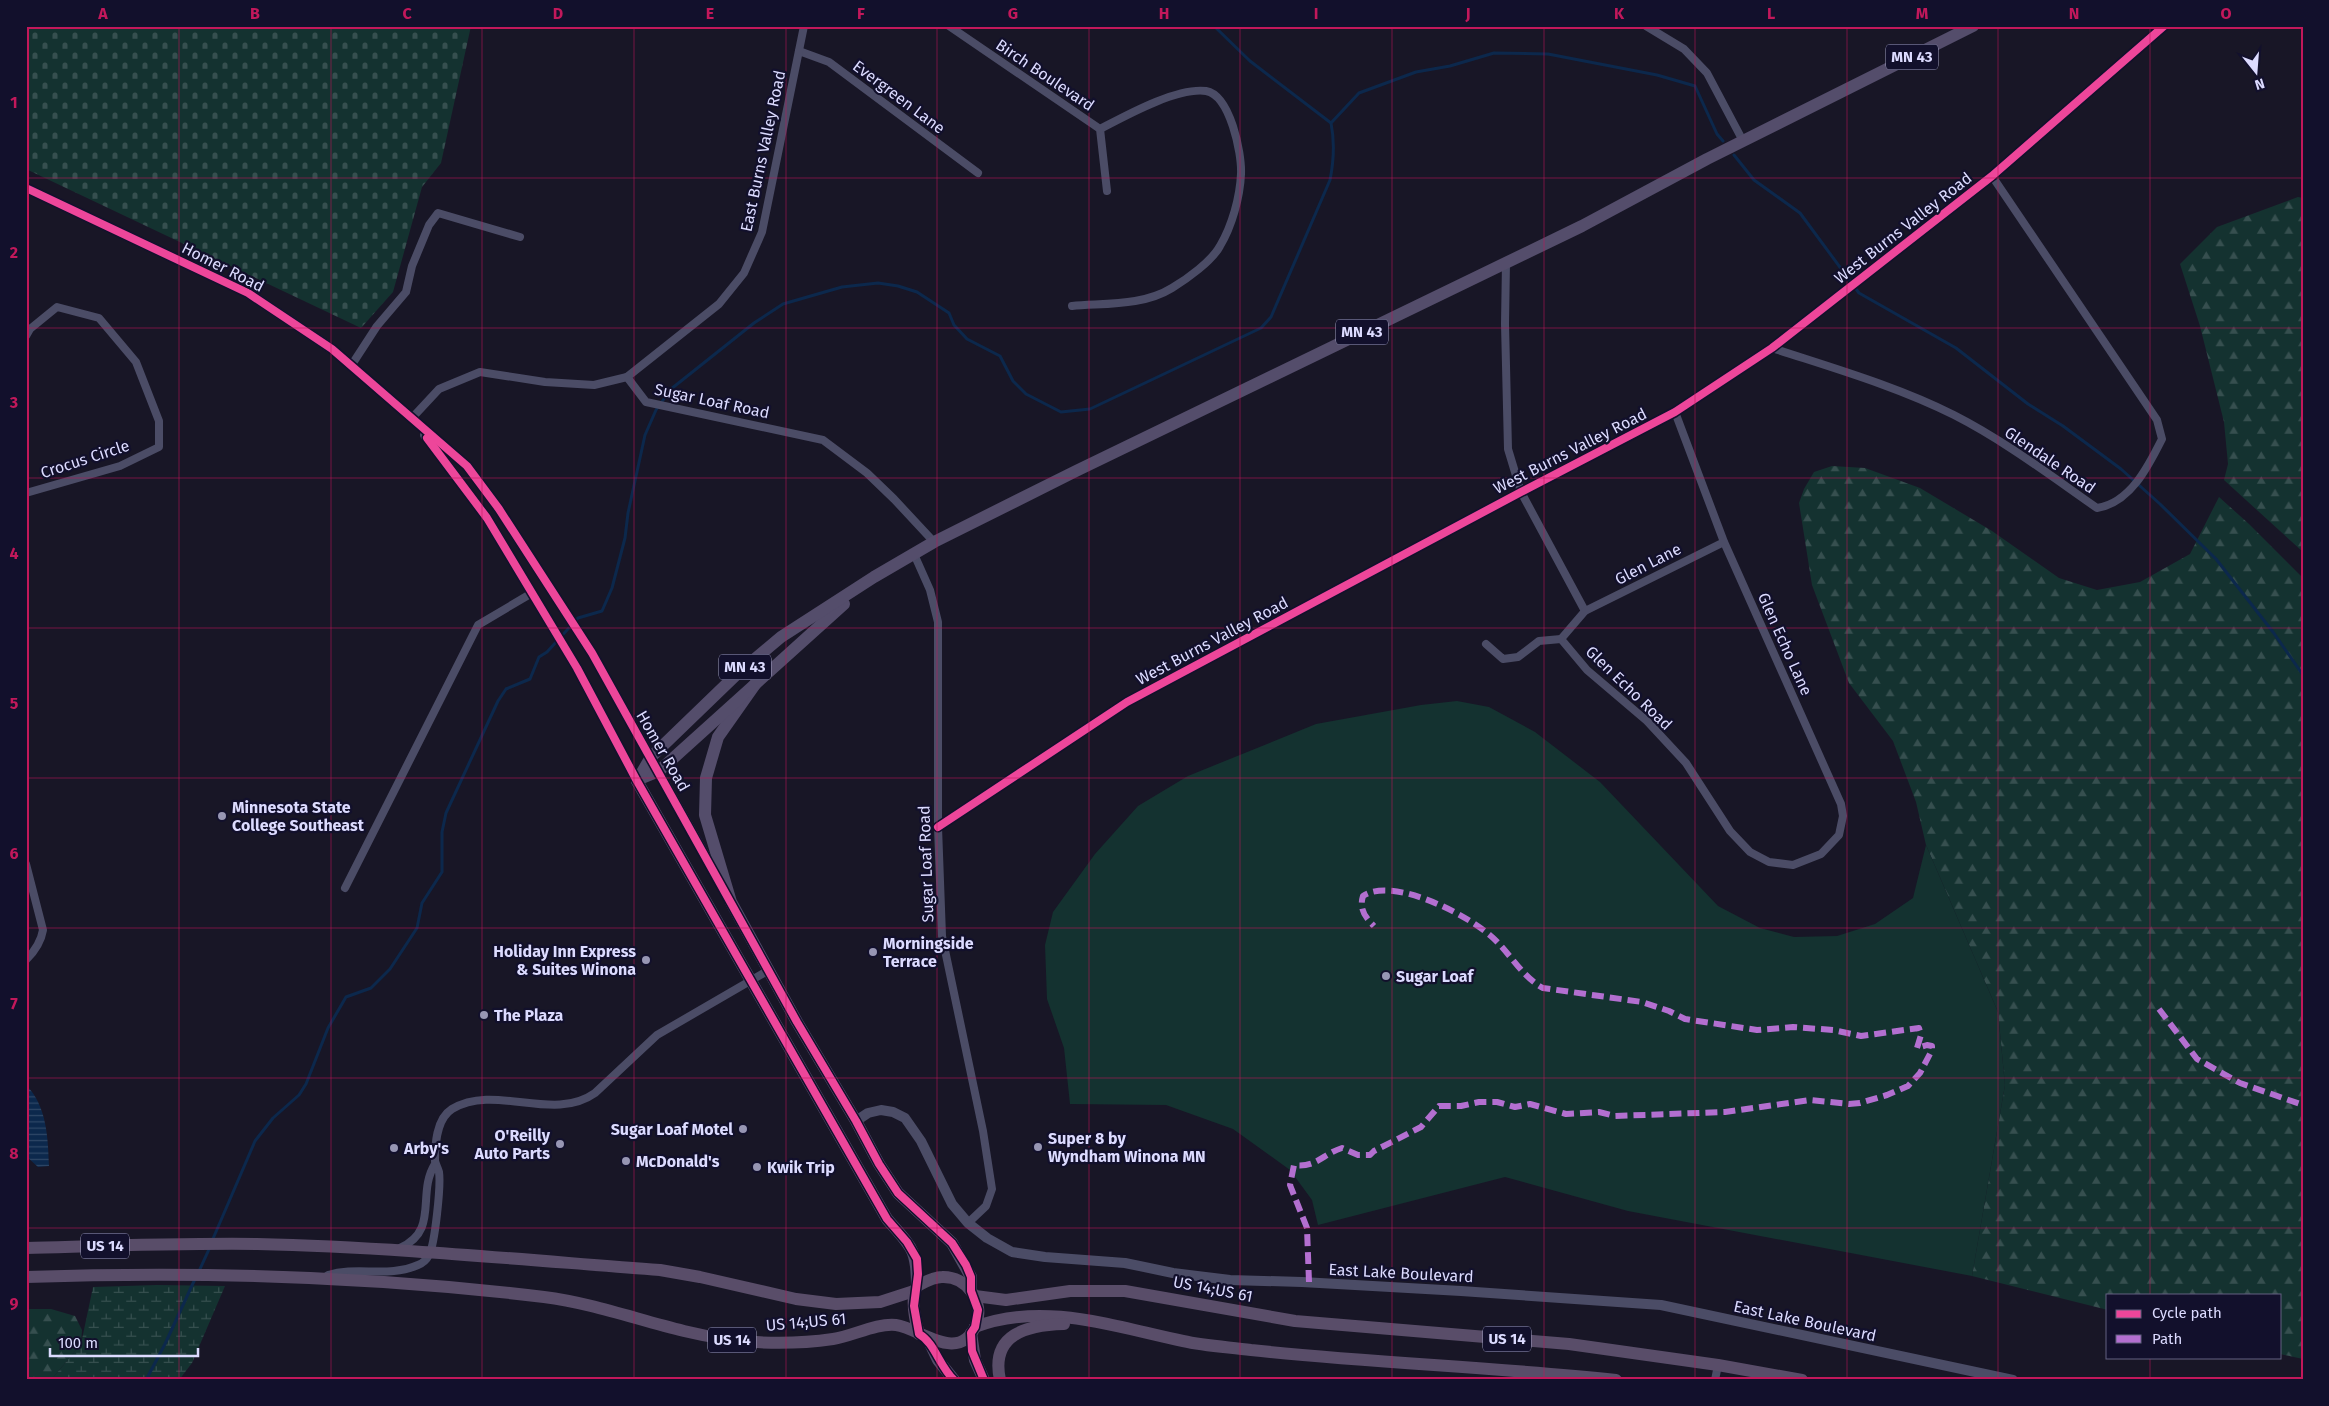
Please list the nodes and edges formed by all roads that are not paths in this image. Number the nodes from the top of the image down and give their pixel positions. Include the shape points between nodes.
1 (804, 26) edge
2 (948, 26) edge
3 (1973, 26) edge
4 (2164, 26) edge
5 (1648, 27) edge
6 (799, 51) junction
7 (1100, 129) junction
8 (1743, 142) junction
9 (978, 173) dead end
10 (1992, 176) junction
11 (26, 188) edge
12 (1107, 191) dead end
13 (520, 237) dead end
14 (1506, 262) junction
15 (1072, 306) dead end
16 (26, 336) edge
17 (1772, 348) junction
18 (351, 366) junction
19 (627, 377) junction
20 (1675, 412) junction
21 (412, 418) junction
22 (1521, 492) junction
23 (26, 493) edge
24 (934, 542) junction
25 (1724, 542) junction
26 (914, 554) junction
27 (874, 577) junction
28 (532, 593) junction
29 (1585, 611) junction
30 (1561, 639) junction
31 (1486, 644) dead end
32 (756, 683) junction
33 (651, 758) junction
34 (659, 771) junction
35 (637, 780) junction
36 (938, 827) junction
37 (26, 864) edge
38 (1793, 865) joint
39 (345, 888) dead end
40 (731, 902) junction
41 (26, 960) edge
42 (769, 970) junction
43 (751, 980) junction
44 (856, 1121) junction
45 (435, 1164) junction
46 (968, 1223) junction
47 (26, 1248) edge
48 (394, 1250) junction
49 (430, 1253) junction
50 (26, 1277) edge
51 (320, 1278) junction
52 (916, 1288) junction
53 (973, 1293) junction
54 (1103, 1323) junction
55 (973, 1330) junction
56 (924, 1336) junction
57 (1718, 1365) junction
58 (954, 1380) edge
59 (984, 1380) edge
60 (1000, 1380) edge
61 (1616, 1380) edge
62 (1715, 1380) edge
63 (1802, 1380) edge
64 (2013, 1380) edge

1 - 6 street, East Burns Valley Road
2 - 7 street, Birch Boulevard
3 - 8 main road, MN 43
4 - 10 street, West Burns Valley Road
5 - 8 street via 1684,50 1707,73
6 - 9 street, Evergreen Lane via 829,62
6 - 19 street, East Burns Valley Road via 762,232 744,273 719,304
7 - 12 street, Birch Boulevard
7 - 15 street via 1135,110 1188,92 1207,91 1223,104 1234,127 1241,172 1234,212 1220,247 1199,269 1170,289 1136,302
8 - 14 main road, MN 43
10 - 17 street, West Burns Valley Road
10 - 17 street, Glendale Road via 2157,420 2162,439 2148,467 2128,492 2109,507 2097,508 2018,452 1952,414 1905,393
11 - 18 street, Homer Road via 248,293 332,349
13 - 18 street via 438,214 429,226 412,266 406,292 377,326
14 - 22 street via 1508,449
14 - 24 main road, MN 43
16 - 23 street, Crocus Circle via 57,307 99,318 136,362 159,421 159,447 120,466
17 - 20 street, West Burns Valley Road
18 - 21 street, Homer Road
19 - 21 street via 594,385 545,382 480,372 440,389
19 - 24 street, Sugar Loaf Road via 646,402 823,440 867,473
20 - 22 street, West Burns Valley Road
20 - 25 street, Glen Echo Lane
21 - 28 street, Homer Road via 487,518
21 - 33 street, Homer Road via 466,466 499,510 592,653
22 - 29 street
22 - 36 street, West Burns Valley Road via 1127,702
24 - 26 main road, MN 43
25 - 29 street, Glen Lane
25 - 38 street, Glen Echo Lane via 1841,804 1842,827 1833,844 1821,854
26 - 27 main road, MN 43
26 - 36 street, Sugar Loaf Road via 930,590 938,622
27 - 32 main road, MN 43
27 - 33 main road, MN 43 via 781,637 737,674
28 - 35 street, Homer Road via 577,668
28 - 39 street via 478,625
29 - 30 street
30 - 31 street via 1539,641 1518,657 1503,659
30 - 38 street, Glen Echo Road via 1587,670 1646,721 1686,763 1730,831 1750,852 1769,862
32 - 34 main road, MN 43
32 - 40 main road, MN 43 via 718,737 706,778 705,815
33 - 34 street, Homer Road
33 - 35 main road, MN 43
34 - 35 main road, MN 43
34 - 40 street, Homer Road
35 - 43 main road, Homer Road
36 - 46 street, Sugar Loaf Road via 942,936 992,1189 986,1206
37 - 41 street via 43,930 42,938
40 - 42 main road, Homer Road / MN 43
42 - 43 street
42 - 44 main road, Homer Road / MN 43
43 - 45 street via 658,1035 584,1102 559,1104 488,1100 451,1110 440,1124
43 - 52 main road, Homer Road via 887,1219 915,1253
44 - 46 street, East Lake Boulevard via 881,1110 905,1118 921,1140 952,1204
44 - 53 main road, MN 43 via 898,1193 952,1243 971,1276
45 - 48 street via 428,1180 422,1230 410,1243
45 - 49 street via 439,1172 438,1194
46 - 64 street, East Lake Boulevard via 1000,1247 1030,1256 1110,1261 1230,1280 1309,1282 1661,1305
47 - 48 highway, US 14 via 257,1244
48 - 49 highway, US 14
49 - 51 street via 419,1264 406,1269 338,1273
49 - 52 highway, US 14;US 61 / US 14 via 660,1270 796,1299 836,1304 880,1302
50 - 51 highway, US 14 via 175,1274
51 - 56 highway, US 14;US 61 / US 14 via 547,1298 609,1310 687,1332 740,1341 817,1341 897,1325
52 - 53 highway, US 14;US 61 / US 14 via 944,1277 962,1282
52 - 56 highway via 915,1318
53 - 55 highway via 978,1310
53 - 57 highway, US 14;US 61 / US 14 via 1006,1300 1070,1291 1125,1291 1295,1321 1569,1344
54 - 55 highway, US 14;US 61 / US 14 via 1043,1316 1014,1318
54 - 60 highway via 1054,1324 1018,1332 1005,1343 998,1356
54 - 61 highway, US 14;US 61 / US 14 via 1187,1342 1252,1350
55 - 56 highway, US 14;US 61 / US 14 via 956,1342 944,1343
55 - 59 main road via 975,1360
56 - 58 main road
57 - 62 street
57 - 63 highway, US 14

